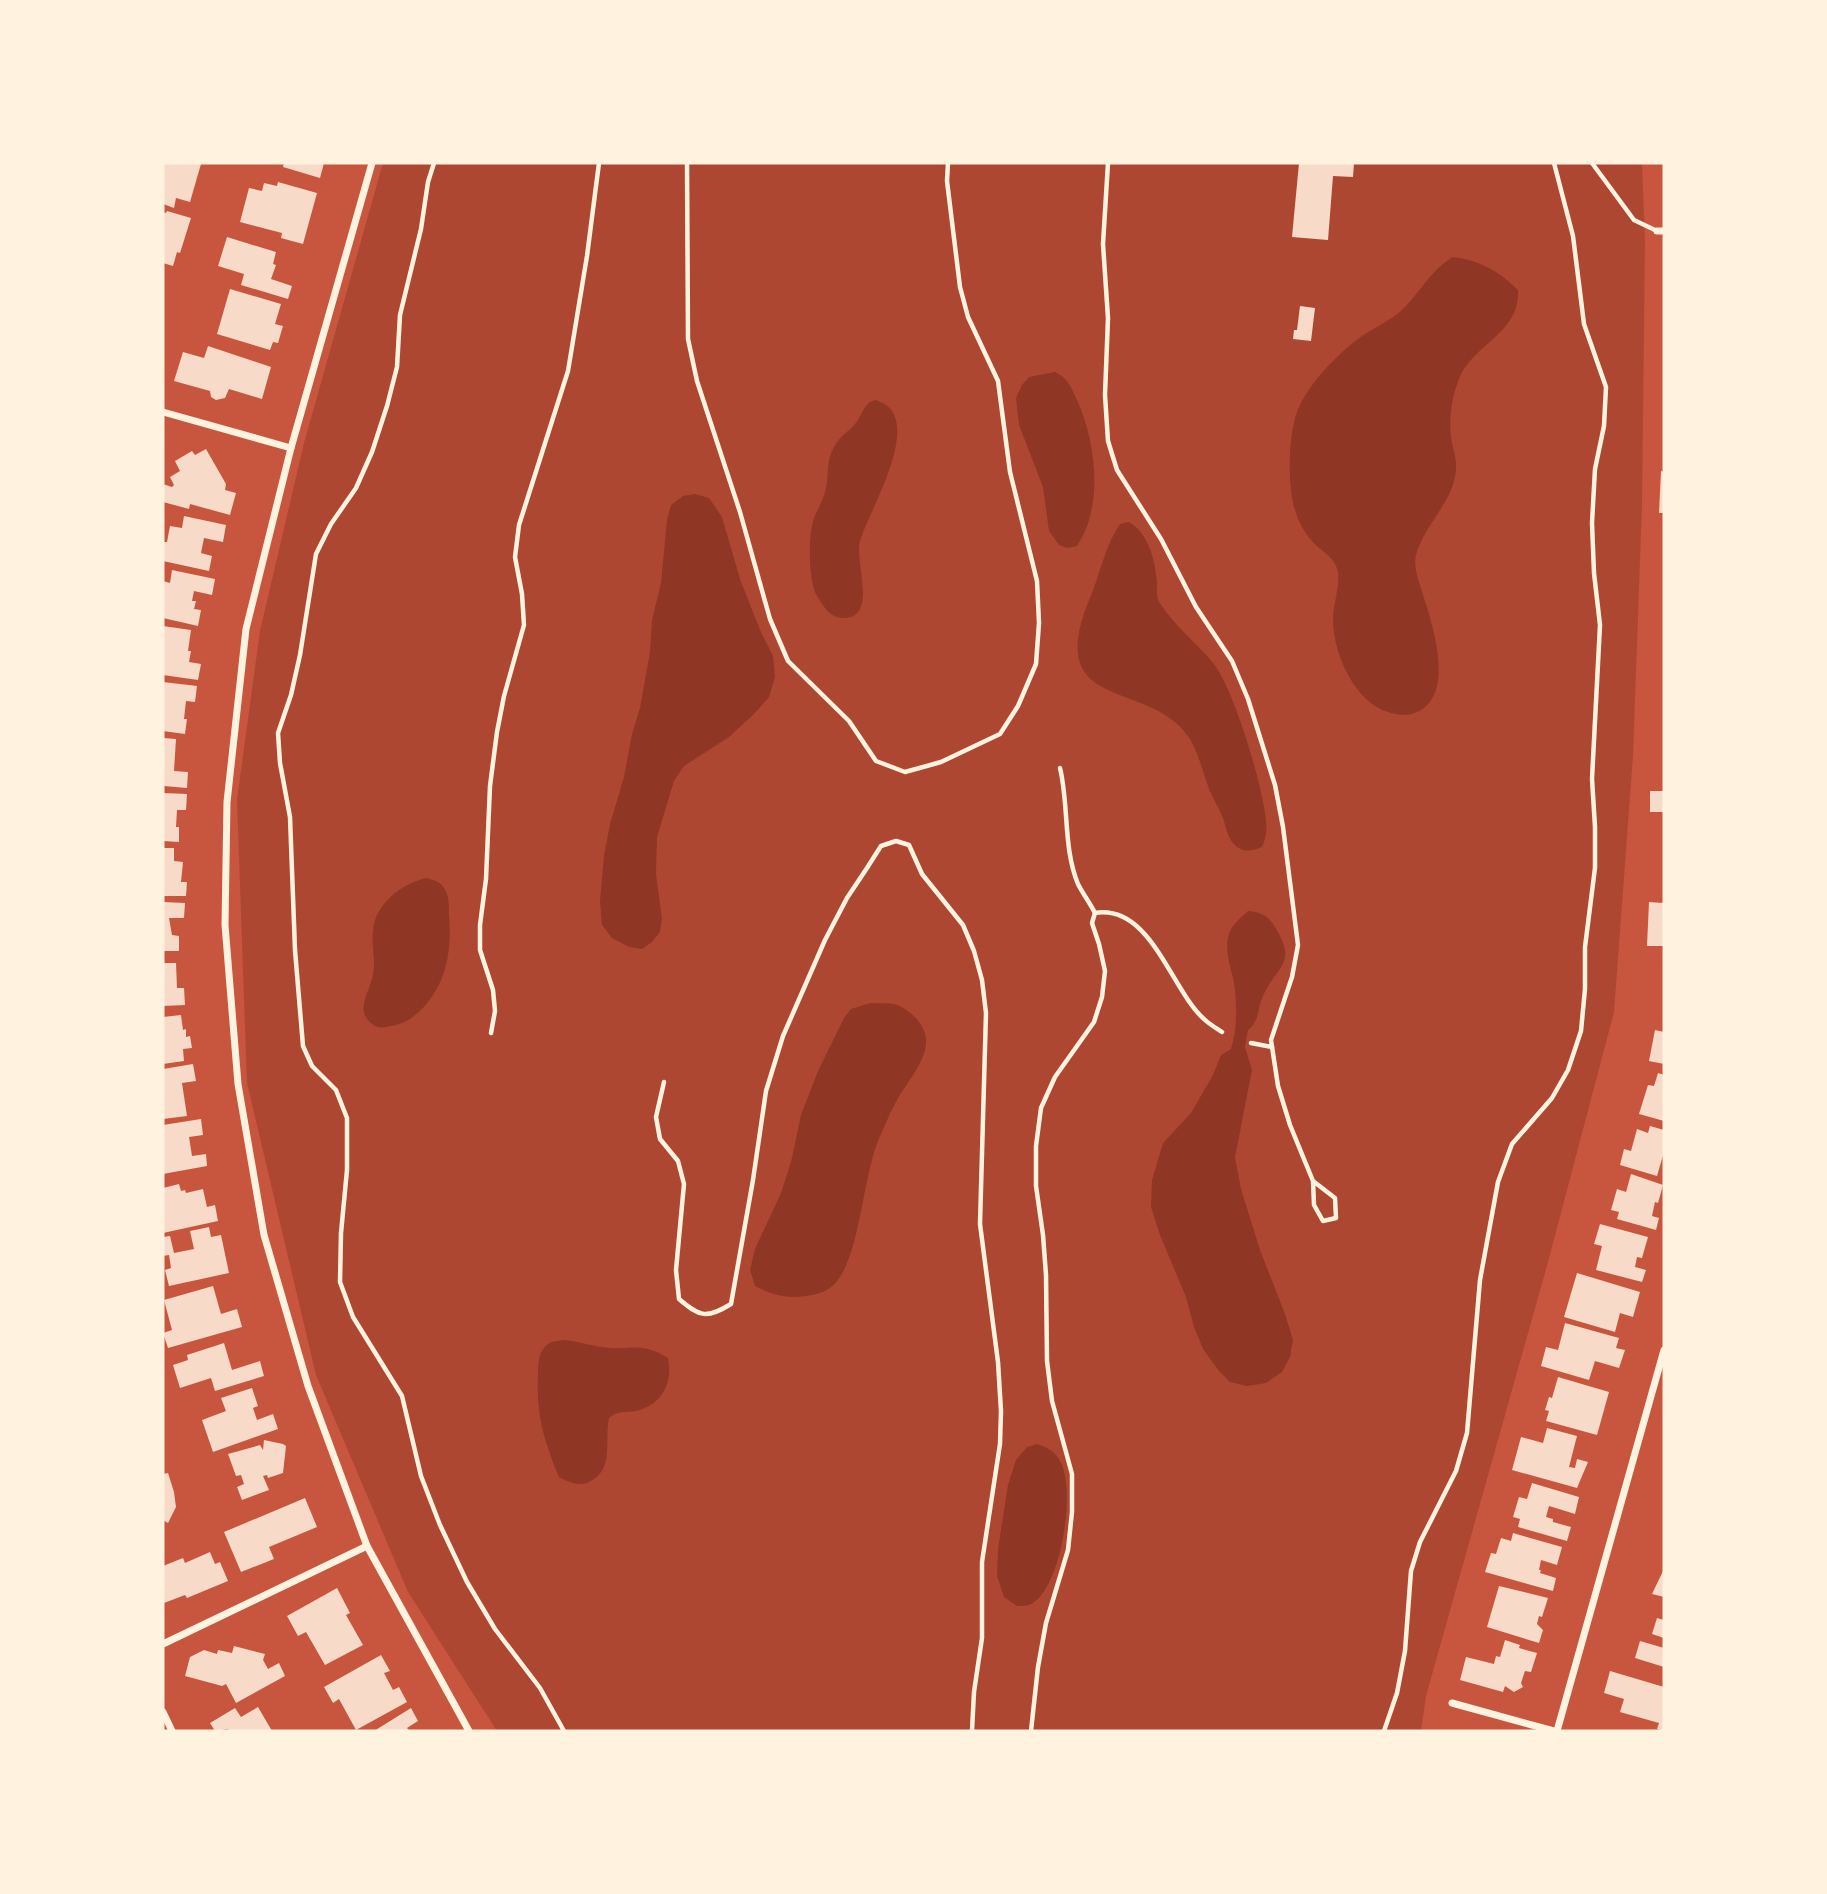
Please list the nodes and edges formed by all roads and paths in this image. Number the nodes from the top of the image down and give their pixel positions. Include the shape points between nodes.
1 (372, 163) edge
2 (434, 163) edge
3 (599, 163) edge
4 (687, 163) edge
5 (948, 163) edge
6 (1108, 163) edge
7 (1553, 163) edge
8 (1592, 163) edge
9 (1661, 231) edge
10 (163, 412) edge
11 (291, 448) junction
12 (1060, 768) dead end
13 (1095, 913) junction
14 (1222, 1032) dead end
15 (492, 1033) dead end
16 (1251, 1043) dead end
17 (1272, 1047) junction
18 (664, 1082) dead end
19 (1313, 1181) junction
20 (1664, 1350) edge
21 (367, 1546) junction
22 (163, 1644) edge
23 (1452, 1703) dead end
24 (163, 1712) edge
25 (172, 1731) edge
26 (469, 1731) edge
27 (564, 1731) edge
28 (972, 1731) edge
29 (1031, 1731) edge
30 (1384, 1731) edge
31 (1555, 1731) edge

1 - 11 street
2 - 27 lane via 400,315 394,380 356,488 316,554 300,655 278,733 290,817 295,950 303,1046 312,1066 336,1090 347,1118 340,1282 353,1317 402,1396 421,1476 467,1582
3 - 15 lane via 568,370 519,525 515,557 524,625 497,732 480,925 480,950 493,990
4 - 5 lane via 688,339 696,381 770,619 788,661 849,721 876,761 905,772 941,762 1000,734 1037,664 1037,581 1010,472 998,381 968,317 960,286
6 - 17 lane via 1103,244 1108,441 1117,470 1232,661 1262,741 1283,827 1298,945
7 - 30 lane via 1573,236 1584,324 1606,387 1593,510 1600,625 1592,779 1595,868 1581,1031 1568,1070 1552,1098 1512,1144 1498,1182 1480,1280 1467,1433 1456,1471 1420,1542 1411,1571 1405,1651
8 - 9 lane via 1634,220
10 - 11 street
11 - 21 street via 246,629 227,802 225,925 238,1084 264,1235 308,1386
12 - 13 lane via 1077,882
13 - 14 lane via 1106,911 1129,920 1151,942 1203,1019
13 - 29 lane via 1092,923 1105,971 1102,997 1094,1022 1055,1077 1041,1108 1036,1146 1047,1361 1052,1401 1072,1474 1072,1512 1068,1550 1046,1623
16 - 17 lane
17 - 19 lane via 1278,1086
18 - 28 lane via 656,1117 660,1139 678,1161 684,1184 676,1270 678,1299 695,1313 716,1314 731,1304 766,1091 783,1036 825,940 881,846 895,841 909,845 922,874 963,925 982,981 986,1013 980,1224 998,1362 1000,1444 982,1562 983,1618
19 - 19 lane via 1314,1205 1324,1222 1336,1218 1335,1198
20 - 31 street
21 - 22 street
21 - 26 street
23 - 31 street
24 - 25 street

